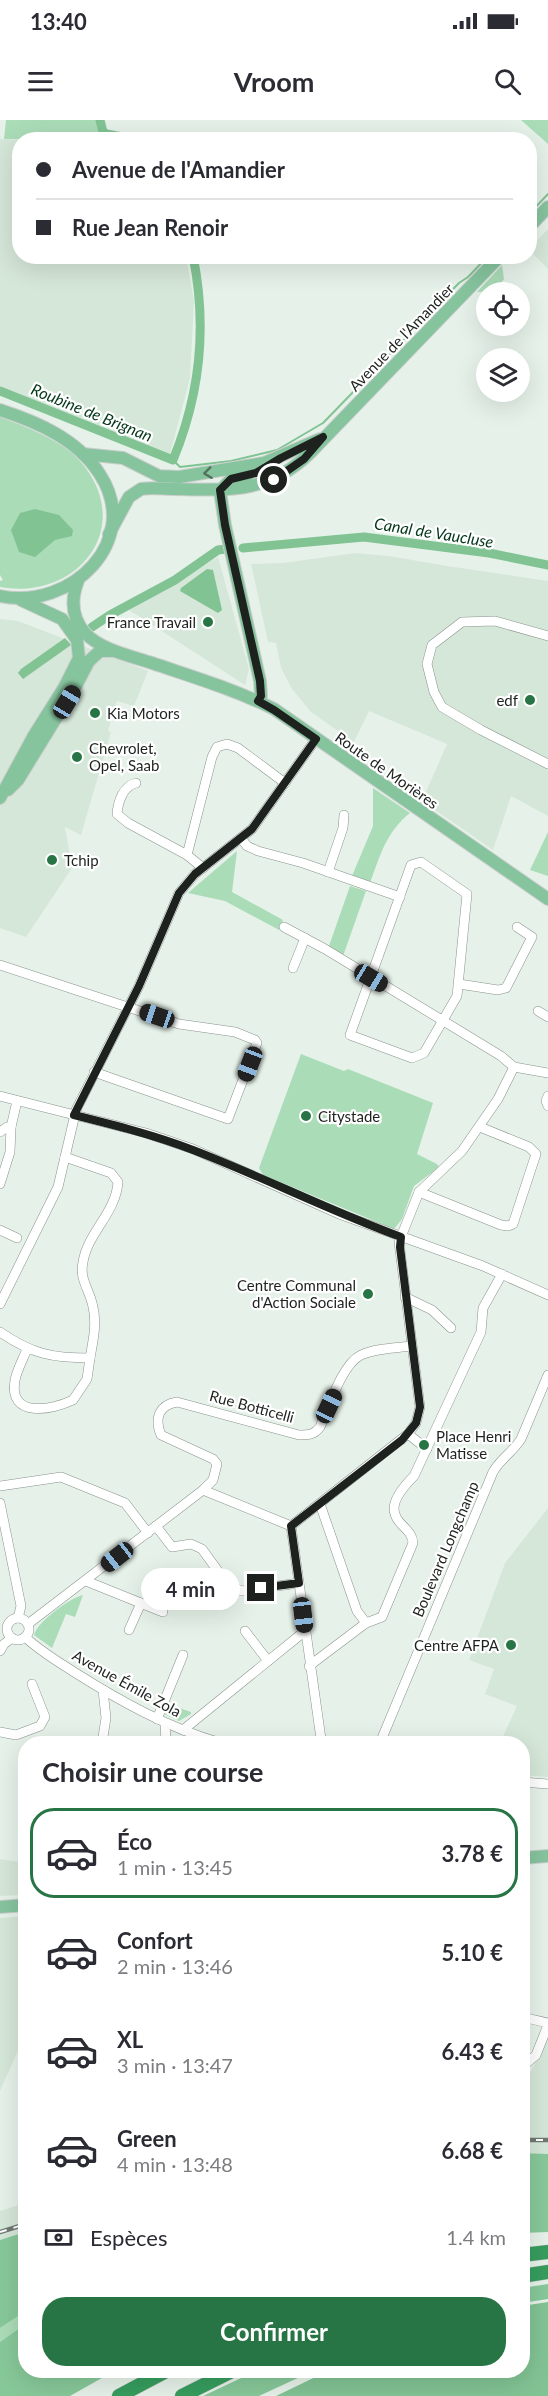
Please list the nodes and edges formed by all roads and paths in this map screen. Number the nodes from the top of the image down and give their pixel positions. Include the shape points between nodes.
1 (548, 207) edge
2 (537, 219) edge
3 (492, 264) edge
4 (0, 410) edge
5 (323, 437) junction
6 (83, 454) junction
7 (281, 458) junction
8 (220, 490) junction
9 (109, 534) junction
10 (78, 581) junction
11 (0, 596) edge
12 (17, 598) junction
13 (84, 632) junction
14 (548, 636) edge
15 (119, 652) junction
16 (89, 662) junction
17 (258, 701) junction
18 (316, 739) junction
19 (548, 764) edge
20 (136, 783) dead end
21 (285, 783) junction
22 (0, 798) edge
23 (344, 815) dead end
24 (241, 838) junction
25 (187, 855) junction
26 (202, 868) junction
27 (328, 872) junction
28 (519, 880) junction
29 (548, 892) edge
30 (400, 897) junction
31 (548, 899) edge
32 (284, 927) dead end
33 (518, 927) dead end
34 (305, 938) junction
35 (0, 965) edge
36 (293, 968) dead end
37 (371, 978) junction
38 (459, 984) junction
39 (129, 1006) junction
40 (538, 1011) dead end
41 (548, 1017) edge
42 (443, 1021) junction
43 (514, 1067) junction
44 (94, 1072) junction
45 (548, 1073) edge
46 (0, 1096) edge
47 (548, 1096) edge
48 (17, 1101) junction
49 (548, 1106) edge
50 (74, 1115) junction
51 (11, 1127) junction
52 (480, 1127) junction
53 (0, 1132) edge
54 (64, 1157) junction
55 (0, 1184) edge
56 (419, 1191) junction
57 (0, 1230) edge
58 (401, 1237) junction
59 (17, 1238) dead end
60 (502, 1274) junction
61 (548, 1295) edge
62 (405, 1297) junction
63 (0, 1304) edge
64 (451, 1328) dead end
65 (0, 1332) edge
66 (412, 1346) junction
67 (27, 1350) junction
68 (90, 1358) junction
69 (548, 1375) edge
70 (408, 1434) junction
71 (427, 1449) junction
72 (0, 1486) edge
73 (203, 1490) junction
74 (0, 1503) edge
75 (320, 1504) junction
76 (291, 1526) junction
77 (152, 1530) junction
78 (86, 1581) junction
79 (299, 1583) junction
80 (141, 1603) junction
81 (163, 1612) dead end
82 (18, 1618) junction
83 (366, 1623) junction
84 (28, 1624) junction
85 (4, 1626) edge
86 (129, 1630) dead end
87 (245, 1631) dead end
88 (305, 1631) junction
89 (25, 1637) junction
90 (12, 1638) junction
91 (0, 1652) edge
92 (183, 1655) dead end
93 (268, 1661) junction
94 (309, 1666) junction
95 (32, 1684) dead end
96 (103, 1690) junction
97 (161, 1721) junction
98 (183, 1730) junction
99 (0, 1732) edge
100 (103, 1736) edge
101 (164, 1736) edge
102 (201, 1736) edge
103 (321, 1736) edge
104 (383, 1736) edge
105 (530, 1783) edge
106 (548, 1784) edge
107 (548, 1856) edge
108 (530, 1857) edge
109 (18, 1906) edge
110 (0, 1907) edge
111 (530, 2019) edge
112 (548, 2024) edge
113 (530, 2060) edge
114 (548, 2252) edge
115 (530, 2254) edge
116 (548, 2272) edge
117 (530, 2275) edge
118 (153, 2378) edge
119 (218, 2378) edge
120 (119, 2396) edge
121 (182, 2396) edge

1 - 2 main road
3 - 5 main road, Avenue de l'Amandier
4 - 6 main road via 43,427
5 - 7 main road, Avenue de l'Amandier
5 - 8 main road, Avenue de l'Amandier via 304,459 274,480 239,490
7 -> 6 main road, Avenue de l'Amandier via 245,468 167,477 123,458
6 - 9 main road via 106,485 112,511
7 - 8 main road via 256,473 231,479
8 - 9 main road, Avenue de l'Amandier via 141,489 129,497
8 - 17 main road via 260,681
9 - 10 main road, Avenue de l'Amandier via 99,557
10 - 12 main road via 55,593
10 - 13 main road via 73,610
11 - 12 main road
12 - 22 main road via 62,619 77,640 79,651 77,666
13 - 15 main road, Route de Morières
13 - 16 main road
14 - 19 street via 495,621 462,622 432,645 427,664 442,706
15 - 16 main road via 100,651
15 - 17 main road, Route de Morières
16 - 22 main road via 18,780
17 - 18 main road, Route de Morières
18 - 21 street
18 - 28 main road, Route de Morières
20 - 25 street via 124,790 117,814
21 - 24 street via 261,818
21 - 25 street via 238,748 227,744 217,747
23 - 27 street
24 - 26 street
24 - 27 street via 258,851
25 - 26 street
26 - 39 street via 179,893
27 - 30 street
28 - 29 main road, Route de Morières
28 - 31 main road, Route de Morières
30 - 37 street
30 - 38 street via 411,865 421,862 467,894
32 - 34 street
33 - 38 street via 532,937 506,988
34 - 36 street
34 - 37 street
35 - 39 street
37 - 42 street
37 - 42 street via 350,1035 412,1059 424,1053
38 - 42 street via 458,996
39 - 44 street
39 - 44 street via 179,1024 226,1030 255,1040 256,1047 230,1116 225,1119
40 - 41 street
42 - 43 street
43 - 45 street
43 - 52 street
44 - 50 street
46 - 48 street
47 - 49 street
48 - 50 street
48 - 51 street
50 - 54 street
50 - 58 street via 192,1149
51 - 53 street
51 - 55 street via 10,1152
52 - 56 street via 462,1151
52 - 56 street via 529,1147 536,1154 513,1224 501,1225
54 - 63 street via 58,1187
54 - 68 street via 111,1173 118,1182 108,1215 85,1251 82,1268 94,1315
56 - 58 street
57 - 59 street
58 - 60 street
58 - 62 street
60 - 61 street
60 - 71 street via 483,1308 481,1332
62 - 64 street via 432,1310
62 - 66 street
65 - 67 street
66 - 70 street via 420,1407
66 - 73 street, Rue Botticelli via 376,1350 347,1366 320,1427 309,1436 177,1402 163,1407 157,1420 161,1435 217,1464 213,1480
67 - 68 street via 53,1357
67 - 68 street via 14,1387 17,1400 30,1408 73,1400 87,1379
69 - 104 street, Boulevard Longchamp via 521,1439 493,1472
70 - 71 street
70 - 75 street
71 - 83 street via 394,1508 412,1536 412,1543 382,1617
72 - 77 street via 61,1477 124,1503
73 - 76 street
73 - 77 street
74 - 82 street via 21,1606
75 - 76 street
75 - 83 street via 357,1611
76 - 79 street
77 - 78 street
77 - 79 street via 172,1547 191,1544 202,1549 228,1585 242,1591
78 - 80 street
78 - 84 street
79 - 88 street
80 - 81 street
80 - 86 street
82 - 84 street
82 - 85 street
83 - 94 street
84 - 89 street
85 - 90 street
87 - 93 street
88 - 93 street
88 - 94 street
89 - 90 street
89 - 96 street, Avenue Émile Zola
90 - 91 street
92 - 97 street
93 - 98 street
94 - 103 street
95 - 99 street via 45,1717 40,1726 16,1735
96 - 97 street, Avenue Émile Zola
96 - 100 street
97 - 98 street, Avenue Émile Zola
97 - 101 street
98 - 102 street, Avenue Émile Zola
105 - 106 street
107 - 108 main road
109 - 110 main road
111 - 112 street
112 - 113 street via 536,2055
114 - 115 highway
116 - 117 highway
118 - 120 highway
119 - 121 highway

